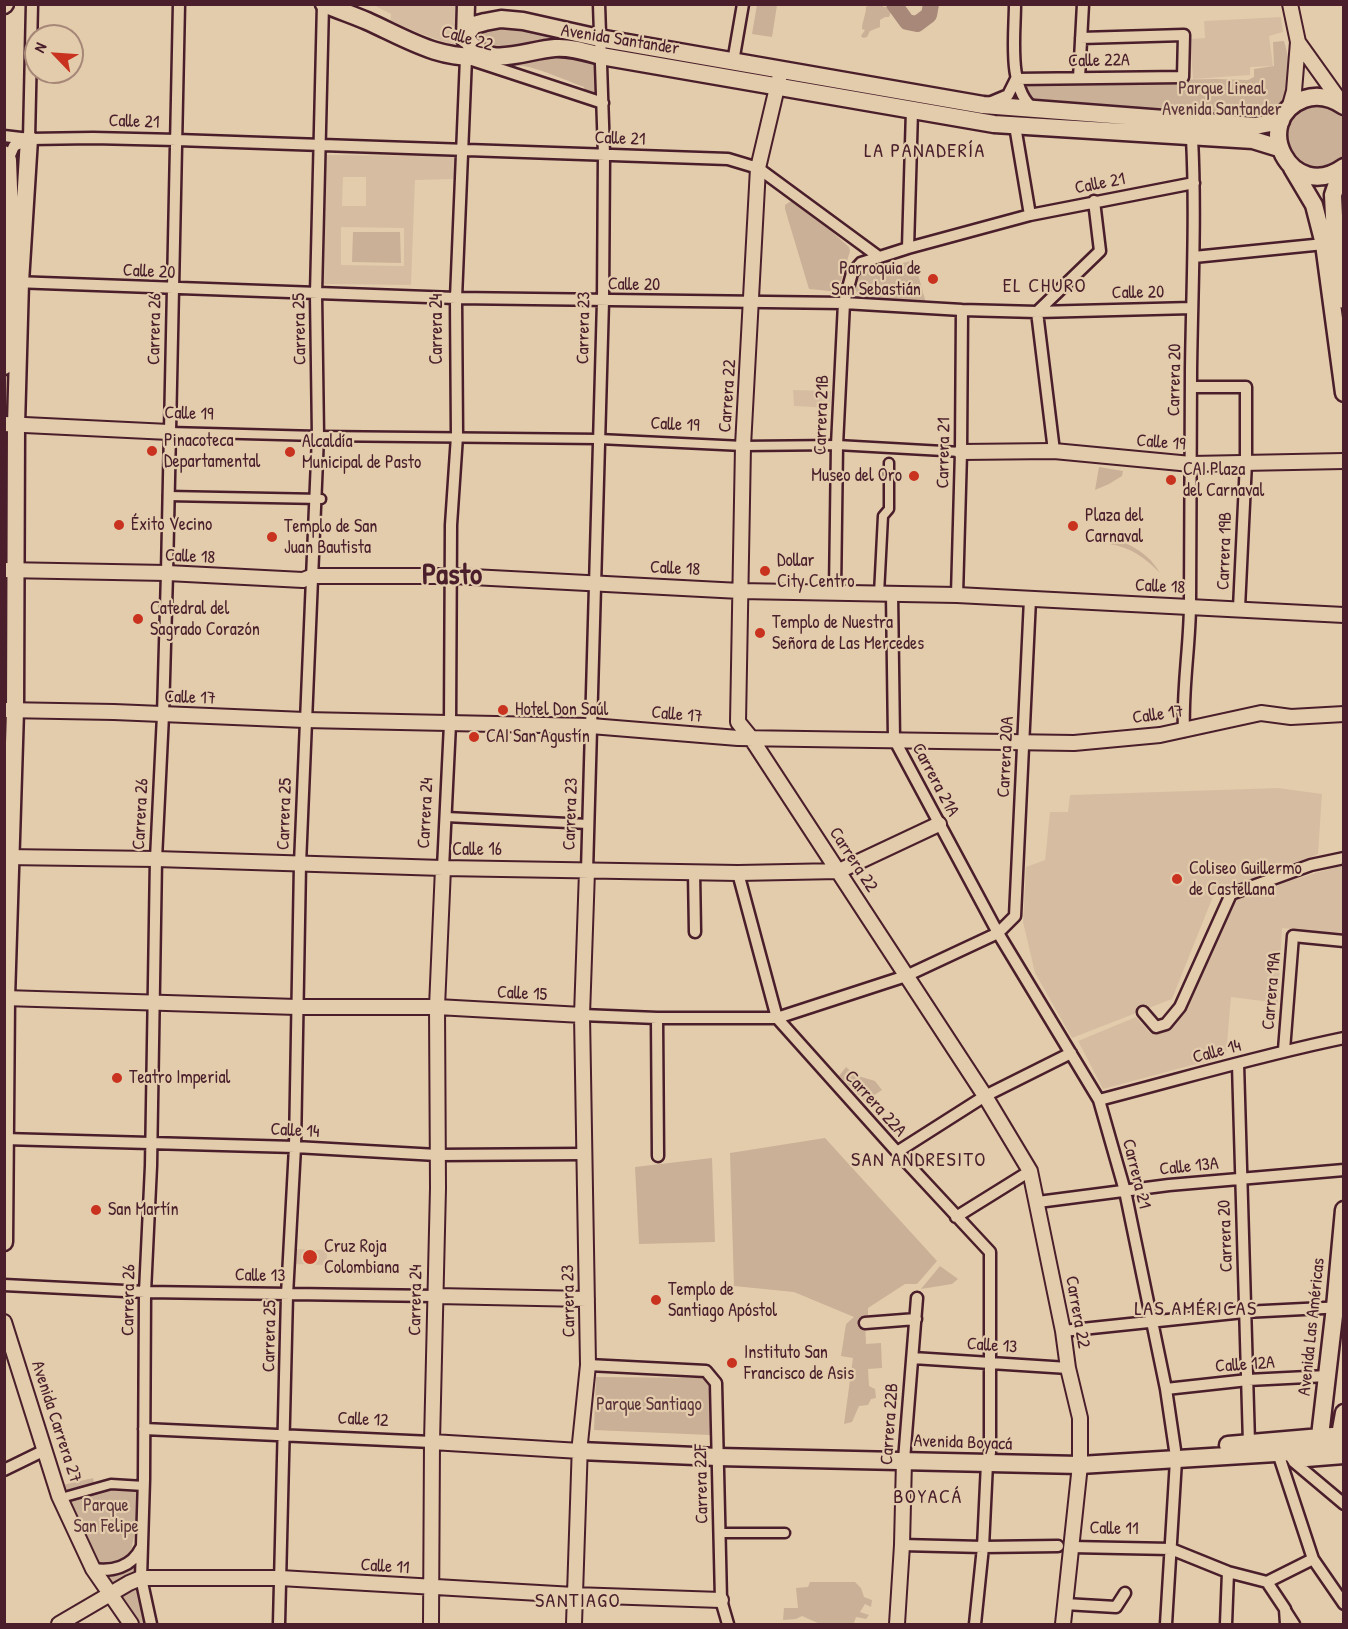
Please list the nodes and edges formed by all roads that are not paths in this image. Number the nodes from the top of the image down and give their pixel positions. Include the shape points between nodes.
1 (32, 4) edge
2 (179, 4) edge
3 (323, 4) edge
4 (599, 4) edge
5 (743, 4) edge
6 (1015, 4) edge
7 (1083, 4) edge
8 (1290, 4) edge
9 (466, 5) edge
10 (501, 19) junction
11 (465, 36) junction
12 (599, 38) junction
13 (1081, 39) junction
14 (1298, 42) junction
15 (485, 56) junction
16 (601, 56) junction
17 (466, 58) junction
18 (733, 62) junction
19 (779, 78) junction
20 (1079, 78) junction
21 (1016, 79) junction
22 (603, 103) junction
23 (983, 105) junction
24 (1343, 106) edge
25 (912, 110) junction
26 (1035, 110) junction
27 (1285, 115) junction
28 (1015, 126) junction
29 (4, 136) edge
30 (1192, 138) junction
31 (29, 139) junction
32 (177, 140) junction
33 (319, 146) junction
34 (1279, 148) junction
35 (463, 150) junction
36 (604, 154) junction
37 (6, 157) edge
38 (758, 168) junction
39 (1292, 168) junction
40 (1343, 168) edge
41 (1194, 183) junction
42 (1094, 201) junction
43 (7, 216) edge
44 (1030, 216) junction
45 (1324, 244) junction
46 (908, 248) junction
47 (879, 257) junction
48 (1194, 257) junction
49 (1340, 257) edge
50 (11, 282) edge
51 (173, 290) junction
52 (316, 294) junction
53 (456, 298) junction
54 (1344, 300) edge
55 (603, 301) junction
56 (752, 302) junction
57 (844, 303) junction
58 (1192, 308) junction
59 (962, 310) junction
60 (1037, 312) junction
61 (4, 366) edge
62 (1191, 387) junction
63 (1344, 393) edge
64 (10, 424) edge
65 (169, 432) junction
66 (318, 436) junction
67 (457, 436) junction
68 (599, 439) junction
69 (837, 445) junction
70 (743, 446) junction
71 (1054, 451) junction
72 (961, 452) junction
73 (1344, 461) edge
74 (1246, 462) junction
75 (889, 463) dead end
76 (1191, 464) junction
77 (168, 496) junction
78 (318, 499) junction
79 (10, 571) edge
80 (167, 573) junction
81 (312, 576) junction
82 (453, 576) junction
83 (596, 583) junction
84 (741, 591) junction
85 (836, 592) junction
86 (886, 594) junction
87 (957, 596) junction
88 (1030, 598) junction
89 (1190, 606) junction
90 (1239, 608) junction
91 (1344, 615) edge
92 (10, 711) edge
93 (1344, 714) edge
94 (163, 715) junction
95 (305, 720) junction
96 (450, 724) junction
97 (591, 726) junction
98 (1184, 730) junction
99 (751, 738) junction
100 (894, 739) junction
101 (1024, 742) junction
102 (446, 817) junction
103 (588, 824) junction
104 (939, 824) junction
105 (7, 858) edge
106 (1344, 858) edge
107 (156, 859) junction
108 (300, 864) junction
109 (443, 868) junction
110 (839, 870) junction
111 (587, 871) junction
112 (694, 872) junction
113 (738, 873) junction
114 (1015, 916) joint
115 (695, 932) dead end
116 (998, 933) junction
117 (1344, 941) edge
118 (906, 976) junction
119 (5, 998) edge
120 (152, 1003) junction
121 (297, 1007) junction
122 (437, 1007) junction
123 (1143, 1011) dead end
124 (582, 1015) junction
125 (657, 1018) junction
126 (777, 1018) junction
127 (1344, 1038) edge
128 (1284, 1050) junction
129 (1071, 1053) junction
130 (1238, 1064) junction
131 (985, 1096) junction
132 (1099, 1100) junction
133 (5, 1139) edge
134 (150, 1142) junction
135 (295, 1147) junction
136 (897, 1152) junction
137 (584, 1154) junction
138 (437, 1155) junction
139 (658, 1156) dead end
140 (1344, 1170) edge
141 (1030, 1171) junction
142 (1240, 1178) junction
143 (1125, 1191) junction
144 (1038, 1202) junction
145 (1344, 1210) edge
146 (956, 1217) junction
147 (4, 1242) edge
148 (4, 1285) edge
149 (145, 1292) junction
150 (287, 1295) junction
151 (436, 1296) junction
152 (916, 1298) dead end
153 (587, 1299) junction
154 (1339, 1307) edge
155 (1244, 1311) junction
156 (916, 1319) junction
157 (1153, 1321) junction
158 (4, 1322) edge
159 (865, 1323) dead end
160 (1063, 1331) junction
161 (913, 1358) junction
162 (990, 1364) junction
163 (588, 1365) junction
164 (1068, 1368) junction
165 (1327, 1376) junction
166 (1248, 1380) junction
167 (1166, 1389) junction
168 (1344, 1413) edge
169 (144, 1429) junction
170 (285, 1434) junction
171 (432, 1442) junction
172 (1249, 1443) junction
173 (1320, 1443) junction
174 (1342, 1444) edge
175 (580, 1447) junction
176 (45, 1449) junction
177 (718, 1452) junction
178 (904, 1455) junction
179 (1175, 1455) junction
180 (1287, 1456) junction
181 (988, 1458) junction
182 (1080, 1460) junction
183 (4, 1470) edge
184 (144, 1486) junction
185 (61, 1498) junction
186 (1344, 1504) edge
187 (720, 1533) junction
188 (785, 1533) dead end
189 (143, 1542) junction
190 (902, 1545) junction
191 (1064, 1546) junction
192 (982, 1547) junction
193 (1171, 1549) junction
194 (1313, 1559) junction
195 (93, 1569) junction
196 (1228, 1572) junction
197 (141, 1578) junction
198 (280, 1578) junction
199 (1267, 1582) junction
200 (432, 1588) junction
201 (1125, 1593) dead end
202 (110, 1595) junction
203 (574, 1595) junction
204 (721, 1599) junction
205 (1065, 1604) junction
206 (1344, 1604) edge
207 (1285, 1609) junction
208 (59, 1624) edge
209 (131, 1624) edge
210 (151, 1624) edge
211 (279, 1624) edge
212 (431, 1624) edge
213 (574, 1624) edge
214 (728, 1624) edge
215 (897, 1624) edge
216 (975, 1624) edge
217 (1063, 1624) edge
218 (1166, 1624) edge
219 (1226, 1624) edge
220 (1286, 1624) edge
221 (1295, 1624) edge

1 - 31 street
2 - 32 street, Carrera 26
3 - 17 main road, Calle 22 via 409,42
3 - 33 street, Carrera 25
4 - 12 street, Carrera 23
5 - 18 street
6 - 21 street
7 - 13 street
8 - 14 street
9 - 10 main road via 474,14
9 - 11 main road, Carrera 24
10 - 11 main road, Avenida Santander via 474,26
10 - 12 main road, Avenida Santander
11 - 15 main road
11 - 17 main road, Carrera 24
12 - 16 street, Carrera 23
12 - 18 main road, Avenida Santander
13 - 20 street
13 - 20 street, Calle 22A via 1184,35 1183,76
14 - 24 street
14 - 27 street via 1294,91
15 - 16 main road, Avenida Santander via 513,57 554,48
15 - 17 main road, Avenida Santander
16 - 19 main road, Avenida Santander
16 - 22 street, Carrera 23
17 - 22 street, Calle 22
17 - 35 street, Carrera 24
18 - 19 main road, Avenida Santander
19 - 23 main road, Avenida Santander
19 - 25 main road, Avenida Santander
19 - 38 street, Carrera 22
20 - 21 street, Calle 22A
21 - 23 street via 1008,95
21 - 26 street via 1025,102
22 - 36 street, Carrera 23
23 - 26 main road, Avenida Santander
24 - 27 main road, Avenida Santander via 1332,99 1309,98 1298,102
25 - 28 main road, Avenida Santander
25 - 46 street
26 - 27 main road, Avenida Santander via 1255,126
27 - 34 main road via 1278,134
28 - 30 main road, Avenida Santander
28 - 44 street
29 - 31 street, Calle 21
30 - 34 main road, Avenida Santander via 1253,140
30 - 41 street, Carrera 20
31 - 32 street, Calle 21
31 - 37 street via 14,146
31 - 50 main road
32 - 33 street, Calle 21
32 - 51 street, Carrera 26
33 - 35 street, Calle 21
33 - 52 street, Carrera 25
34 - 39 main road
35 - 36 street, Calle 21
35 - 53 street, Carrera 24
36 - 38 street, Calle 21 via 728,159
36 - 55 street, Carrera 23
37 - 43 main road
38 - 47 street, Calle 21
38 - 56 street, Carrera 22
39 - 40 main road via 1317,177
39 - 45 main road via 1314,205
40 - 49 main road via 1333,195
41 - 42 street, Calle 21
41 - 48 street, Carrera 20
42 - 44 street, Calle 21
42 - 60 street via 1100,251
43 - 50 main road
44 - 46 street, Calle 21
45 - 48 street
45 - 63 main road
46 - 47 street, Calle 21
47 - 57 street, Carrera 21B via 861,263 852,273
48 - 58 street, Carrera 20
49 - 54 main road
50 - 51 street, Calle 20
50 - 61 main road
50 - 64 main road
51 - 52 street, Calle 20
51 - 65 street, Carrera 26
52 - 53 street, Calle 20
52 - 66 street, Carrera 25
53 - 55 street, Calle 20
53 - 67 street, Carrera 24
55 - 56 street, Calle 20
55 - 68 street, Carrera 23
56 - 57 street, Calle 20
56 - 70 street, Carrera 22
57 - 59 street, Calle 20
57 - 69 street, Carrera 21B
58 - 60 street, Calle 20
58 - 62 street, Carrera 20
59 - 60 street, Calle 20
59 - 72 street, Carrera 21
60 - 71 street
62 - 74 street, Carrera 19B via 1246,387
62 - 76 street, Carrera 20
64 - 65 street, Calle 19
64 - 79 main road
65 - 66 street, Calle 19
65 - 77 street, Carrera 26
66 - 67 street, Calle 19
66 - 78 street, Carrera 25
67 - 68 street, Calle 19
67 - 82 street, Carrera 24
68 - 70 street, Calle 19
68 - 83 street, Carrera 23
69 - 70 street, Calle 19
69 - 72 street, Calle 19
69 - 85 street, Carrera 21B
70 - 84 street, Carrera 22
71 - 72 street, Calle 19
71 - 76 street, Calle 19
72 - 87 street, Carrera 21
73 - 74 street, Calle 19
74 - 76 street, Calle 19
74 - 90 street, Carrera 19B
75 - 86 street via 890,509 883,516
76 - 89 street, Carrera 20
77 - 78 street
77 - 80 street, Carrera 26
78 - 81 street, Carrera 25
79 - 80 street, Calle 18
79 - 92 main road
80 - 81 street, Calle 18 via 303,580
80 - 94 street, Carrera 26
81 - 82 street, Calle 18
81 - 95 street, Carrera 25
82 - 83 street, Calle 18
82 - 96 street, Carrera 24
83 - 84 street, Calle 18
83 - 97 street, Carrera 23
84 - 85 street, Calle 18
84 - 99 street, Carrera 22 via 738,722
85 - 86 street, Calle 18
86 - 87 street, Calle 18
86 - 100 street, Carrera 21A
87 - 88 street, Calle 18
88 - 89 street, Calle 18
88 - 101 street, Carrera 20A
89 - 90 street, Calle 18
89 - 98 street, Carrera 20
90 - 91 street, Calle 18
92 - 94 street, Calle 17
92 - 105 main road
93 - 98 street, Calle 17 via 1291,717 1261,713
94 - 95 street, Calle 17
94 - 107 street, Carrera 26
95 - 96 street, Calle 17
95 - 108 street, Carrera 25
96 - 97 street, Calle 17
96 - 102 street, Carrera 24
97 - 99 street, Calle 17
97 - 103 street, Carrera 23
98 - 101 street, Calle 17 via 1074,743
99 - 100 street, Calle 17
99 - 110 street, Carrera 22
100 - 101 street, Calle 17
100 - 104 street, Carrera 21A
101 - 114 street, Carrera 20A
102 - 103 street
102 - 109 street, Carrera 24
103 - 111 street, Carrera 23
104 - 110 street, Calle 16
104 - 116 street, Carrera 21A
105 - 107 street, Calle 16
105 - 119 main road
106 - 123 street via 1311,865 1231,894 1180,1007 1166,1024 1156,1027
107 - 108 street, Calle 16
107 - 120 street, Carrera 26
108 - 109 street, Calle 16
108 - 121 street, Carrera 25
109 - 111 street, Calle 16
109 - 122 street, Carrera 24
110 - 113 street, Calle 16
110 - 118 street, Carrera 22
111 - 112 street, Calle 16
111 - 124 street, Carrera 23
112 - 113 street, Calle 16
112 - 115 street
113 - 126 street, Carrera 22A
114 - 116 street, Calle 15
116 - 118 street, Calle 15
116 - 129 street, Carrera 21
117 - 128 street, Carrera 19A via 1293,936
118 - 126 street, Calle 15
118 - 131 street, Carrera 22
119 - 120 street, Calle 15
119 - 133 main road
120 - 121 street, Calle 15
120 - 134 street, Carrera 26
121 - 122 street, Calle 15
121 - 135 street, Carrera 25
122 - 124 street, Calle 15
122 - 138 street, Carrera 24
124 - 125 street, Calle 15
124 - 137 street, Carrera 23
125 - 126 street, Calle 15
125 - 139 street
126 - 136 street, Carrera 22A
127 - 128 street, Calle 14
128 - 130 street, Calle 14
129 - 131 street
129 - 132 street, Carrera 21
130 - 132 street, Calle 14
130 - 142 street, Carrera 20
131 - 136 street
131 - 141 street, Carrera 22
132 - 143 street, Carrera 21
133 - 134 street, Calle 14
133 - 147 main road
134 - 135 street, Calle 14
134 - 149 street, Carrera 26
135 - 138 street, Calle 14
135 - 150 street, Carrera 25
136 - 146 street, Carrera 22A
137 - 138 street, Calle 14
137 - 153 street, Carrera 23
138 - 151 street, Carrera 24
140 - 142 street, Calle 13A
141 - 144 street, Carrera 22
141 - 146 street
142 - 143 street, Calle 13A
142 - 155 street, Carrera 20
143 - 144 street, Calle 13A
143 - 157 street, Carrera 21
144 - 160 street, Carrera 22
145 - 154 main road, Avenida Las Américas
146 - 162 street, Carrera 22A via 990,1252
148 - 149 street, Calle 13
149 - 150 street, Calle 13
149 - 169 street, Carrera 26
150 - 151 street, Calle 13
150 - 170 street, Carrera 25
151 - 153 street, Calle 13
151 - 171 street, Carrera 24
152 - 156 street, Carrera 22B
153 - 163 street, Carrera 23
154 - 155 street
154 - 165 main road, Avenida Las Américas
155 - 157 street
155 - 166 street, Carrera 20
156 - 159 street
156 - 161 street, Carrera 22B
157 - 160 street
157 - 167 street, Carrera 21
158 - 176 street, Avenida Carrera 27
160 - 164 street, Carrera 22
161 - 162 street, Calle 13
161 - 178 street, Carrera 22B
162 - 164 street, Calle 13
162 - 181 street, Carrera 22A
163 - 175 street, Carrera 23
163 - 177 street, Carrera 22F via 706,1371 716,1383
164 - 182 street, Carrera 22 via 1080,1418
165 - 166 street, Calle 12A
165 - 173 main road, Avenida Las Américas
166 - 167 street, Calle 12A
166 - 172 street, Carrera 20
167 - 179 street, Carrera 21
168 - 174 main road
169 - 170 street, Calle 12
169 - 184 street, Carrera 26
170 - 171 street, Calle 12
170 - 198 street, Carrera 25
171 - 175 street, Calle 12
171 - 200 street, Carrera 24
172 - 173 main road, Avenida Boyacá
172 - 179 main road, Avenida Boyacá
173 - 174 main road, Avenida Boyacá
173 - 180 main road, Avenida Boyacá
174 - 180 street
175 - 177 main road, Avenida Boyacá
175 - 203 street, Carrera 23
176 - 183 street
176 - 185 street, Avenida Carrera 27
177 - 178 main road, Avenida Boyacá
177 - 187 street, Carrera 22F
178 - 181 main road, Avenida Boyacá
178 - 190 street, Carrera 22B
179 - 180 main road, Avenida Boyacá
179 - 182 main road, Avenida Boyacá
179 - 193 street, Carrera 21
180 - 186 street
180 - 194 street
181 - 182 main road, Avenida Boyacá
181 - 192 street, Carrera 22A
182 - 191 street, Carrera 22
184 - 185 street via 111,1484
184 - 189 street, Carrera 26
185 - 195 street, Avenida Carrera 27
187 - 188 street
187 - 204 street, Carrera 22F
189 - 195 street via 137,1556 127,1564 114,1569
189 - 197 street, Carrera 26
190 - 192 street, Calle 11
190 - 215 street, Carrera 22B
191 - 192 street, Calle 11
191 - 193 street, Calle 11
191 - 205 street, Carrera 22
192 - 216 street, Carrera 22A
193 - 196 street, Calle 11
193 - 218 street, Carrera 21
194 - 199 street
194 - 206 street
195 - 202 street, Avenida Carrera 27
196 - 199 street, Calle 11
196 - 219 street
197 - 198 street, Calle 11
197 - 202 street, Calle 11
197 - 210 street, Carrera 26
198 - 200 street, Calle 11
198 - 211 street, Carrera 25
199 - 207 street
200 - 203 street, Calle 11
200 - 212 street, Carrera 24
201 - 205 street via 1116,1607
202 - 208 street, Calle 11
202 - 209 street, Avenida Carrera 27
203 - 204 street, Calle 11
203 - 213 street, Carrera 23
204 - 214 street, Carrera 22F
205 - 217 street, Carrera 22
207 - 220 street
207 - 221 street

